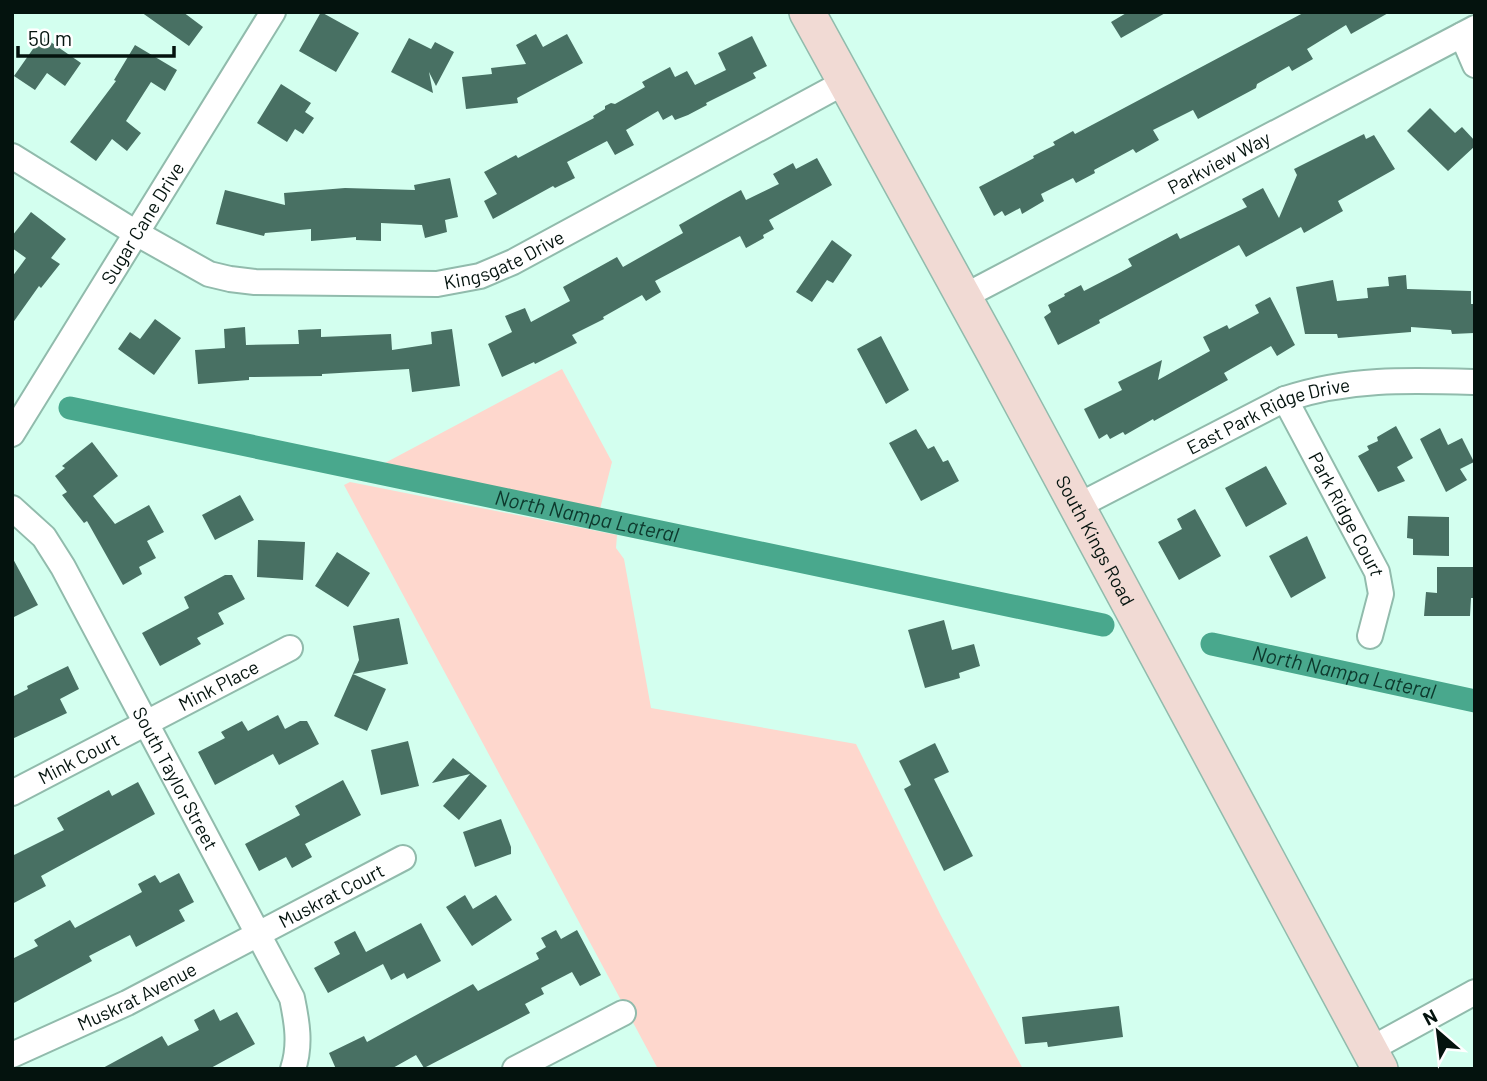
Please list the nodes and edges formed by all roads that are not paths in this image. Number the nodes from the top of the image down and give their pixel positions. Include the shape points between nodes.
1 (273, 12) edge
2 (807, 12) edge
3 (1468, 32) edge
4 (1475, 65) edge
5 (845, 82) junction
6 (12, 156) edge
7 (136, 233) junction
8 (963, 297) junction
9 (1475, 382) edge
10 (1284, 399) junction
11 (12, 434) edge
12 (1076, 507) junction
13 (12, 508) edge
14 (1370, 636) dead end
15 (290, 648) dead end
16 (146, 723) junction
17 (12, 793) edge
18 (402, 858) dead end
19 (259, 934) junction
20 (1475, 992) edge
21 (623, 1013) dead end
22 (12, 1055) edge
23 (1375, 1059) edge
24 (293, 1069) edge
25 (515, 1069) edge

1 - 7 street, Sugar Cane Drive
2 - 5 main road, South Kings Road
3 - 4 street
3 - 8 street, Parkview Way
5 - 7 street, Kingsgate Drive via 546,245 480,276 437,284 230,279 209,274
5 - 8 main road, South Kings Road
6 - 7 street, Kingsgate Drive
7 - 11 street, Sugar Cane Drive
8 - 12 main road, South Kings Road
9 - 10 street, East Park Ridge Drive via 1389,380 1318,388
10 - 12 street, East Park Ridge Drive
10 - 14 street, Park Ridge Court via 1377,572 1381,594
12 - 23 main road, South Kings Road
13 - 16 street, South Taylor Street via 44,537
15 - 16 street, Mink Place
16 - 17 street, Mink Court
16 - 19 street, South Taylor Street
18 - 19 street, Muskrat Court
19 - 22 street, Muskrat Avenue via 127,1003
19 - 24 street, South Taylor Street via 292,998 298,1028
20 - 23 street
21 - 25 street

